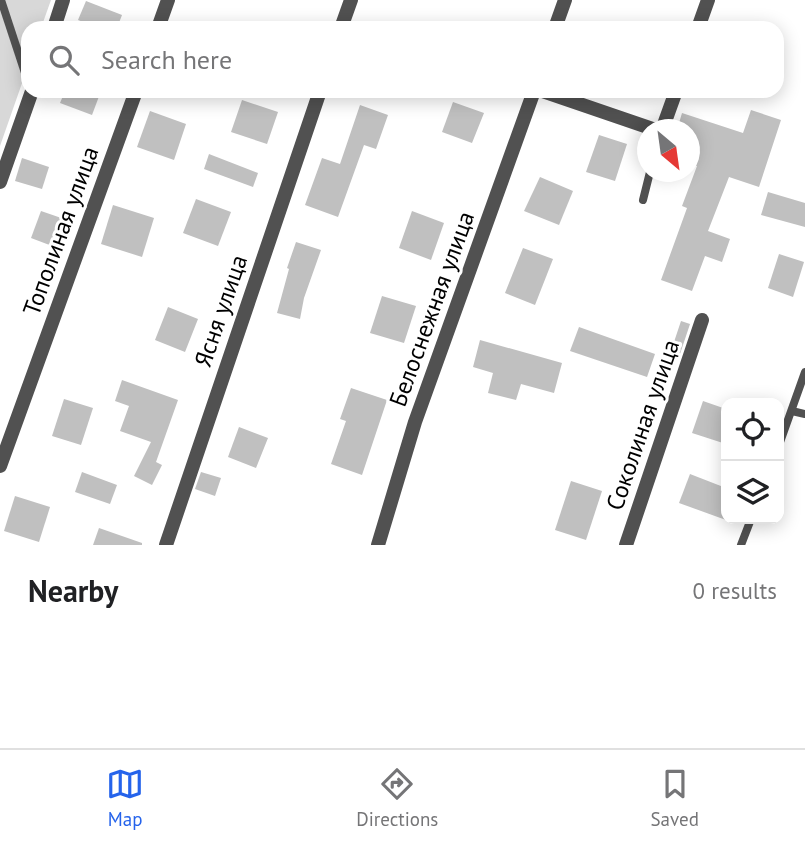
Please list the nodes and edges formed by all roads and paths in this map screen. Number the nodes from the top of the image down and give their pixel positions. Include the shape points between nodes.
1 (1, 0) edge
2 (63, 0) edge
3 (168, 0) edge
4 (351, 0) edge
5 (565, 0) edge
6 (708, 0) edge
7 (56, 21) edge
8 (160, 21) edge
9 (344, 21) edge
10 (558, 21) edge
11 (700, 21) edge
12 (21, 59) edge
13 (28, 98) edge
14 (132, 98) edge
15 (318, 98) edge
16 (531, 98) edge
17 (562, 98) edge
18 (673, 98) edge
19 (666, 119) edge
20 (637, 124) edge
21 (648, 182) edge
22 (0, 183) edge
23 (643, 200) dead end
24 (702, 320) dead end
25 (805, 372) edge
26 (792, 411) junction
27 (805, 414) edge
28 (784, 432) edge
29 (0, 466) edge
30 (749, 524) edge
31 (166, 545) edge
32 (378, 545) edge
33 (626, 545) edge
34 (741, 545) edge

1 - 12 lane
2 - 7 street
3 - 8 street
4 - 9 street
5 - 10 street
6 - 11 street
13 - 22 street
14 - 29 street, Тополиная улица
15 - 31 street, Ясня улица
16 - 32 street, Белоснежная улица via 415,422
17 - 20 street
18 - 19 street
21 - 23 lane
24 - 33 street, Соколиная улица
25 - 26 lane
26 - 27 lane
26 - 28 lane
30 - 34 lane

